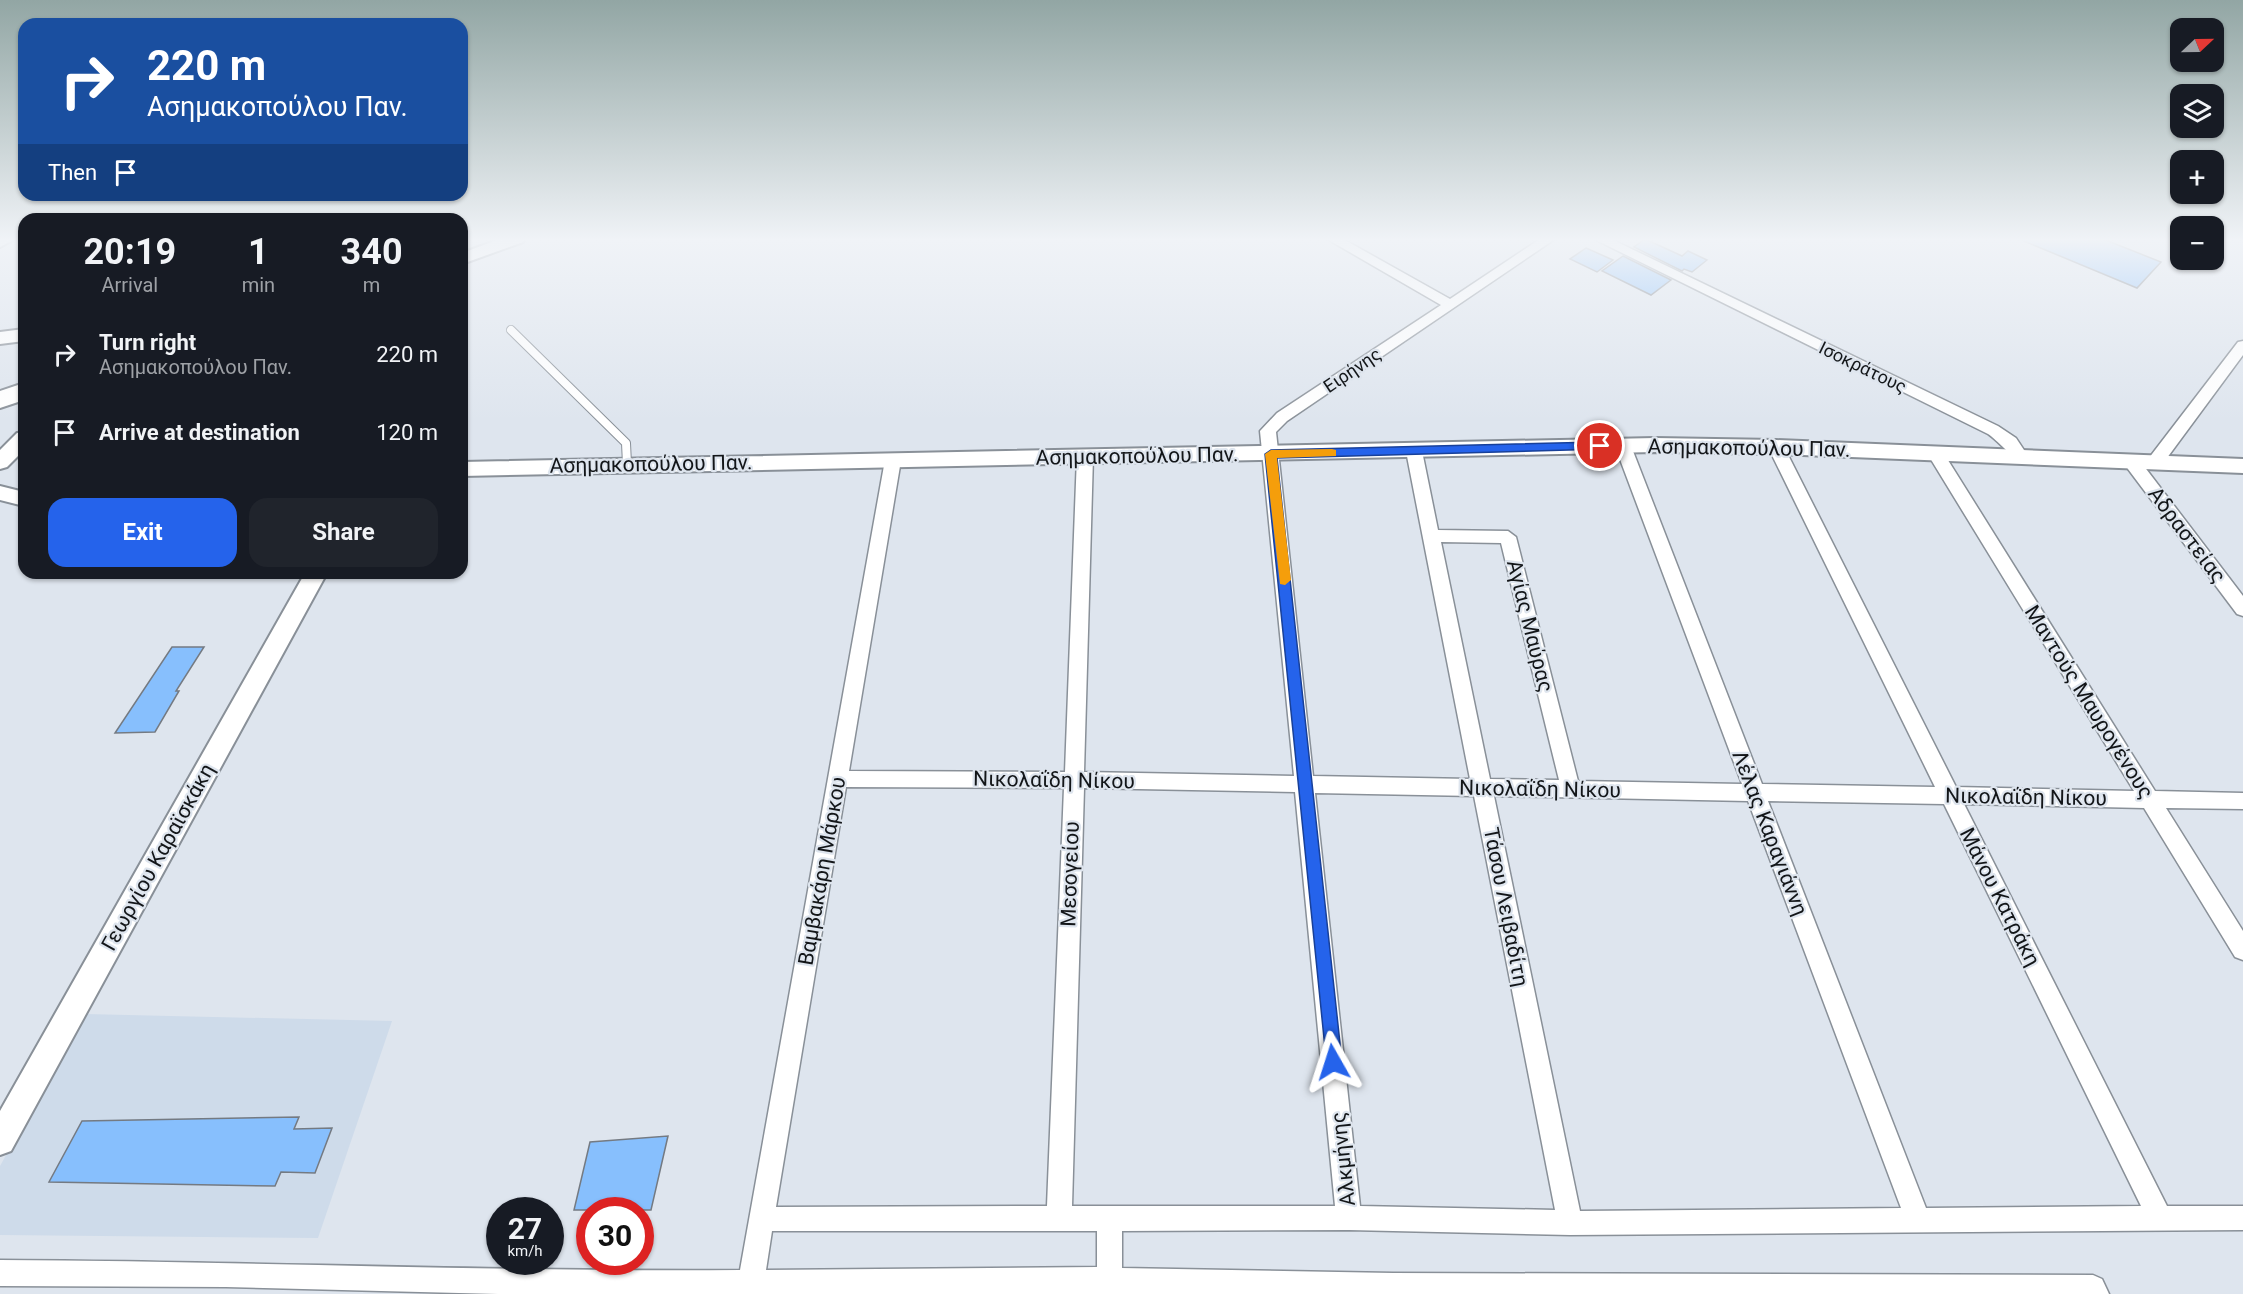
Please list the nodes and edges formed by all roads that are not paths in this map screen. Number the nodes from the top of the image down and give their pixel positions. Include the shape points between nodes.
1 (1441, 299) edge
2 (1459, 299) edge
3 (1724, 299) edge
4 (1451, 305) junction
5 (511, 330) dead end
6 (18, 336) edge
7 (0, 338) edge
8 (2243, 345) edge
9 (18, 393) edge
10 (0, 400) edge
11 (18, 445) edge
12 (1623, 446) junction
13 (1776, 447) junction
14 (1414, 451) junction
15 (1935, 453) junction
16 (1271, 454) junction
17 (1085, 456) junction
18 (2020, 456) junction
19 (893, 460) junction
20 (2131, 461) junction
21 (2, 462) edge
22 (2155, 462) junction
23 (627, 464) junction
24 (2243, 466) edge
25 (468, 469) edge
26 (0, 493) edge
27 (18, 498) edge
28 (18, 501) edge
29 (0, 505) edge
30 (1431, 536) junction
31 (313, 579) edge
32 (2243, 609) edge
33 (838, 779) junction
34 (1073, 780) junction
35 (1305, 784) junction
36 (1482, 788) junction
37 (1571, 790) junction
38 (1755, 793) junction
39 (1950, 796) junction
40 (2150, 799) junction
41 (2243, 801) edge
42 (2243, 950) edge
43 (0, 1140) edge
44 (1349, 1218) junction
45 (2160, 1218) junction
46 (2243, 1218) edge
47 (762, 1219) junction
48 (1110, 1219) junction
49 (1059, 1220) junction
50 (1918, 1220) junction
51 (1570, 1223) junction
52 (0, 1273) edge
53 (1109, 1280) junction
54 (751, 1282) junction
55 (2096, 1294) edge

1 - 4 street
2 - 4 street, Ειρήνης
3 - 18 street, Ισοκράτους via 1993,430 2010,442
4 - 16 street, Ειρήνης via 1273,423 1268,433
5 - 23 lane via 626,443
6 - 7 street
8 - 22 street
9 - 10 highway
11 - 21 street
12 - 13 street, Ασημακοπούλου Παν.
12 - 14 street, Ασημακοπούλου Παν.
12 - 38 street, Λέλας Καραγιάννη
13 - 15 street, Ασημακοπούλου Παν.
13 - 39 street, Μάνου Κατράκη
14 - 16 street, Ασημακοπούλου Παν.
14 - 30 street, Τάσου Λειβαδίτη
15 - 18 street, Ασημακοπούλου Παν.
15 - 40 street, Μαντούς Μαυρογένους
16 - 17 street, Ασημακοπούλου Παν.
16 - 35 street, Αλκμήνης
17 - 19 street, Ασημακοπούλου Παν.
17 - 34 street, Μεσογείου
18 - 20 street, Ασημακοπούλου Παν.
19 - 23 street, Ασημακοπούλου Παν.
19 - 33 street, Βαμβακάρη Μάρκου
20 - 22 street, Ασημακοπούλου Παν.
20 - 32 street, Αδραστείας
22 - 24 street, Ασημακοπούλου Παν.
23 - 25 street, Ασημακοπούλου Παν.
26 - 27 street
28 - 29 street
30 - 36 street, Τάσου Λειβαδίτη
30 - 37 street, Αγίας Μαύρας via 1508,537
31 - 43 street, Γεωργίου Καραϊσκάκη
33 - 34 street, Νικολαΐδη Νίκου
33 - 47 street, Βαμβακάρη Μάρκου
34 - 35 street, Νικολαΐδη Νίκου
34 - 49 street, Μεσογείου
35 - 36 street, Νικολαΐδη Νίκου
35 - 44 street, Αλκμήνης
36 - 37 street, Νικολαΐδη Νίκου
36 - 51 street, Τάσου Λειβαδίτη
37 - 38 street, Νικολαΐδη Νίκου
38 - 39 street, Νικολαΐδη Νίκου
38 - 50 street, Λέλας Καραγιάννη
39 - 40 street, Νικολαΐδη Νίκου
39 - 45 street, Μάνου Κατράκη
40 - 41 street, Νικολαΐδη Νίκου
40 - 42 street, Μαντούς Μαυρογένους
44 - 48 street
44 - 51 street
45 - 46 street
45 - 50 street
47 - 49 street
47 - 54 street, Βαμβακάρη Μάρκου
48 - 49 street
48 - 53 street
50 - 51 street
52 - 54 street via 226,1274 602,1284
53 - 54 street
53 - 55 street via 1393,1286 2093,1288

